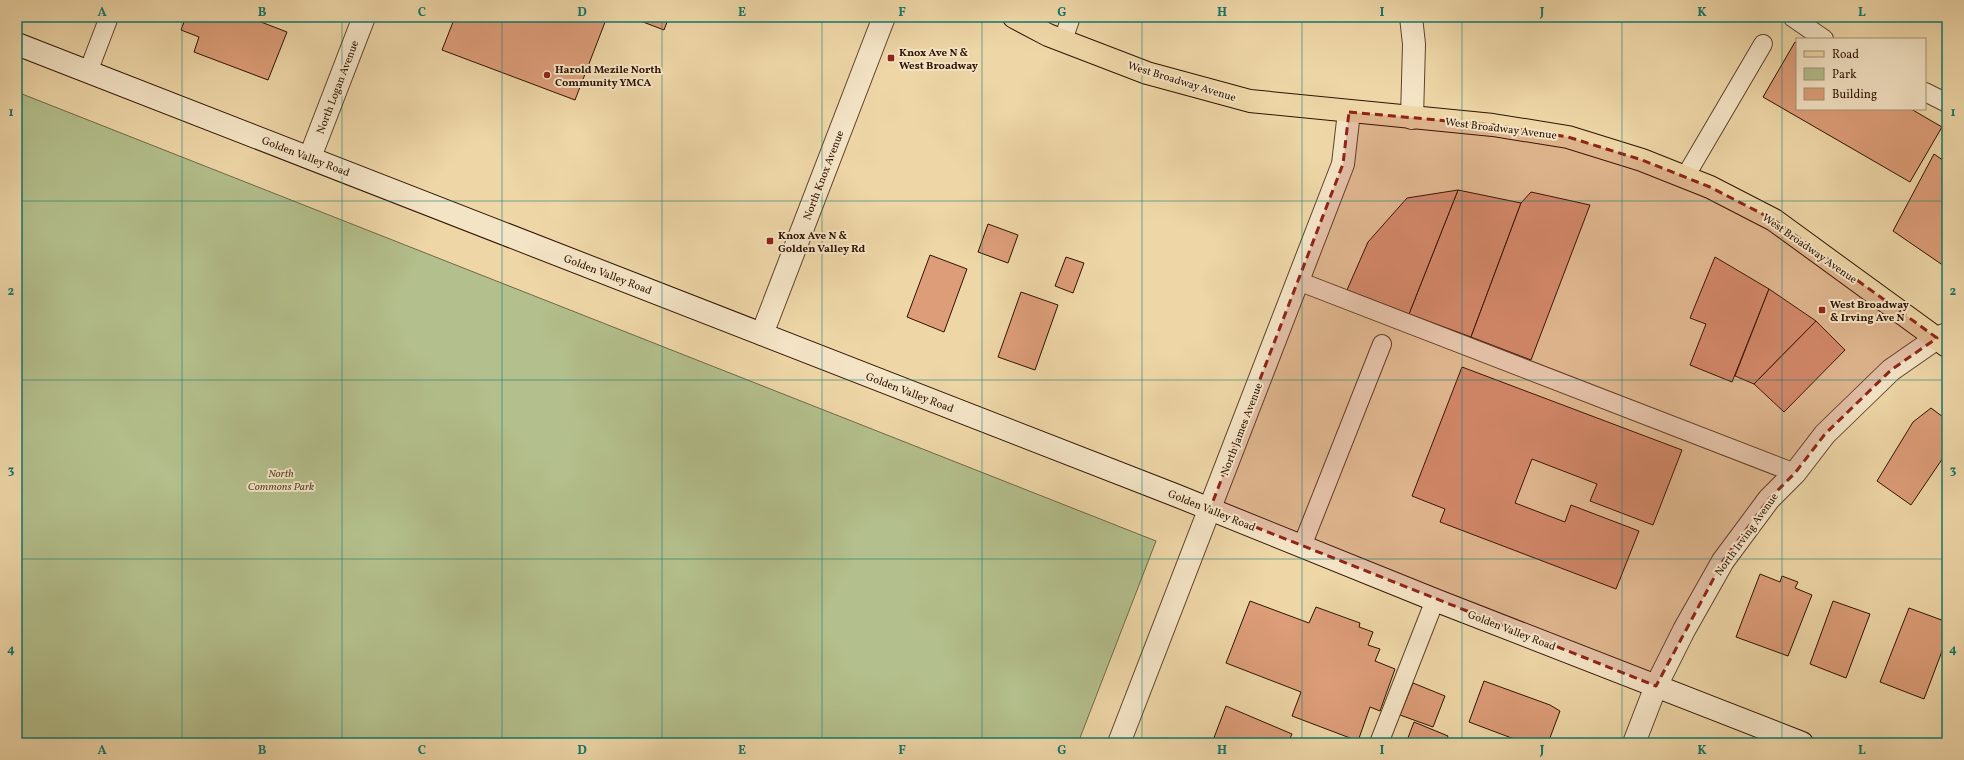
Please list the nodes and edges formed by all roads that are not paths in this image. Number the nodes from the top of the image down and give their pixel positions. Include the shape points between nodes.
1 (109, 17) edge
2 (364, 17) edge
3 (884, 17) edge
4 (1014, 17) edge
5 (1071, 17) edge
6 (1411, 17) edge
7 (1792, 17) edge
8 (1823, 38) edge
9 (1063, 40) junction
10 (17, 44) edge
11 (1763, 44) dead end
12 (88, 72) junction
13 (1926, 92) edge
14 (1947, 103) edge
15 (1349, 112) junction
16 (1412, 118) junction
17 (310, 157) junction
18 (1685, 177) junction
19 (1298, 281) junction
20 (762, 334) junction
21 (1944, 339) edge
22 (1382, 344) dead end
23 (1794, 473) junction
24 (1210, 509) junction
25 (1302, 546) junction
26 (1435, 600) junction
27 (1656, 686) junction
28 (1119, 743) edge
29 (1379, 743) edge
30 (1634, 743) edge
31 (1802, 743) edge

1 - 12 lane
2 - 17 street, North Logan Avenue
3 - 20 street, North Knox Avenue
4 - 9 main road, West Broadway Avenue
5 - 9 lane
6 - 16 street via 1414,44
7 - 8 lane
9 - 15 main road, West Broadway Avenue via 1147,73 1250,101
10 - 12 street, Golden Valley Road
11 - 18 lane
12 - 17 street, Golden Valley Road
13 - 14 lane
15 - 16 main road, West Broadway Avenue
15 - 19 street, North James Avenue via 1343,164
16 - 18 main road, West Broadway Avenue via 1493,125 1568,137 1642,160
17 - 20 street, Golden Valley Road
18 - 21 main road, West Broadway Avenue via 1774,220 1907,318
19 - 23 lane
19 - 24 street, North James Avenue
20 - 24 street, Golden Valley Road
21 - 23 street, North Irving Avenue via 1891,370 1825,434
22 - 25 lane
23 - 27 street, North Irving Avenue via 1769,500 1723,561
24 - 25 street, Golden Valley Road
24 - 28 street, North James Avenue
25 - 26 street, Golden Valley Road
26 - 27 street, Golden Valley Road
26 - 29 lane
27 - 30 street, North Irving Avenue
27 - 31 street, Golden Valley Road

